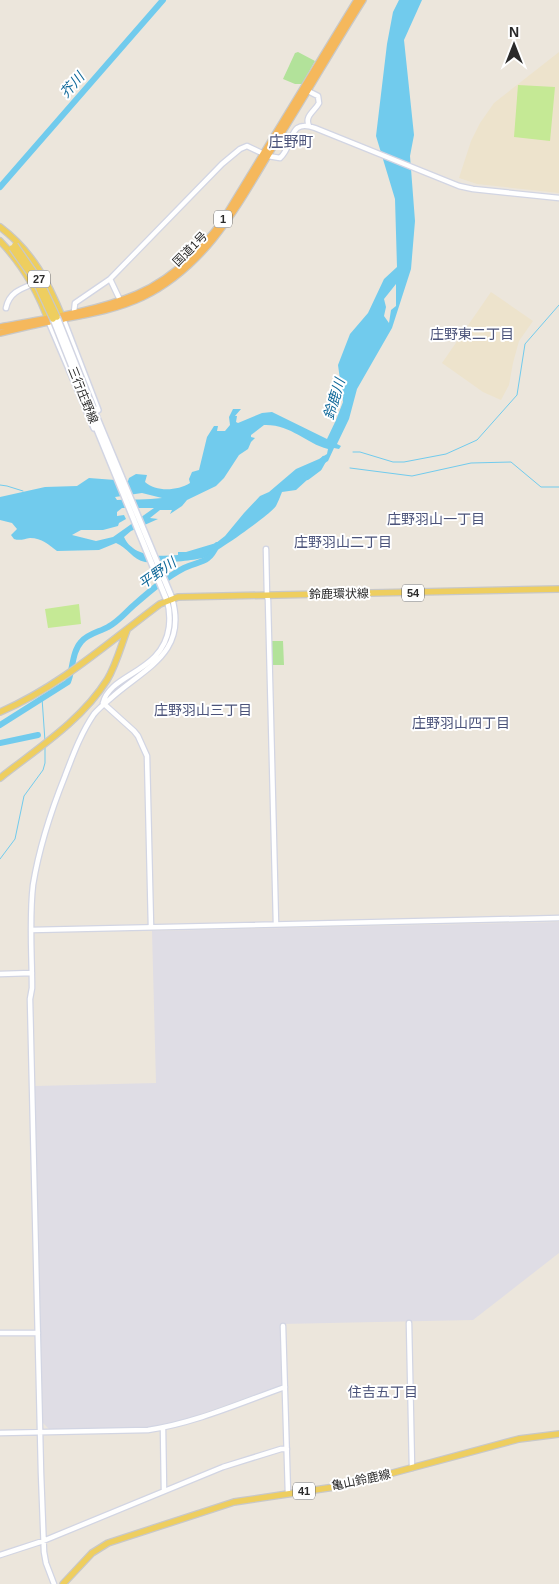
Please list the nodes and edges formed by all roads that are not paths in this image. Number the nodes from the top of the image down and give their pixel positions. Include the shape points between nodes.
1 (357, 0) edge
2 (363, 0) edge
3 (308, 91) junction
4 (310, 126) junction
5 (266, 155) junction
6 (559, 198) edge
7 (0, 227) edge
8 (0, 231) edge
9 (0, 237) edge
10 (0, 241) edge
11 (14, 247) junction
12 (110, 279) junction
13 (32, 284) junction
14 (120, 300) junction
15 (6, 308) dead end
16 (74, 312) junction
17 (55, 318) junction
18 (0, 327) edge
19 (0, 332) edge
20 (91, 409) junction
21 (102, 442) junction
22 (112, 453) junction
23 (266, 549) dead end
24 (559, 589) edge
25 (167, 592) junction
26 (266, 596) junction
27 (170, 600) junction
28 (128, 628) junction
29 (117, 637) junction
30 (120, 647) junction
31 (103, 704) junction
32 (0, 712) edge
33 (0, 778) edge
34 (559, 918) edge
35 (276, 924) junction
36 (151, 927) junction
37 (31, 930) junction
38 (32, 973) junction
39 (0, 974) edge
40 (409, 1323) dead end
41 (283, 1326) dead end
42 (0, 1333) edge
43 (38, 1333) junction
44 (285, 1387) junction
45 (163, 1428) junction
46 (40, 1432) junction
47 (0, 1433) edge
48 (559, 1434) edge
49 (287, 1449) junction
50 (412, 1468) junction
51 (164, 1491) junction
52 (288, 1494) junction
53 (43, 1541) junction
54 (0, 1555) edge
55 (54, 1584) edge
56 (63, 1584) edge

1 - 5 highway, 国道1号 / 1
2 - 3 highway, 国道1号 / 1
3 - 4 street via 316,94 319,100 308,116
3 - 5 highway, 国道1号 / 1
4 - 5 street via 296,129 280,158
4 - 6 street via 459,186
5 - 12 street via 247,146 240,149
5 - 14 highway, 国道1号 / 1 via 203,246 163,279
5 - 17 highway, 国道1号 / 1 via 254,181 218,234 185,269 157,289 128,303 98,312
7 - 11 main road, 27
8 - 11 main road
9 - 11 main road, 27
10 - 11 main road, 27
11 - 13 main road, 27, bridge
11 - 17 main road, 27, bridge via 40,281
11 - 17 main road, 27 via 38,268 51,290
12 - 14 street
12 - 16 street via 76,302
13 - 15 street via 12,295
13 - 17 main road, 27
14 - 16 highway, 国道1号 / 1
16 - 17 highway, 国道1号 / 1
17 - 18 highway, 国道1号 / 1
17 - 19 highway, 国道1号 / 1
17 - 20 main road, 三行庄野線, bridge
17 - 21 main road, 三行庄野線 via 86,411
17 - 22 main road, 三行庄野線 via 101,419
20 - 21 main road, 三行庄野線
20 - 22 main road, 三行庄野線
21 - 25 main road, 三行庄野線
22 - 25 main road, 三行庄野線
23 - 26 street
24 - 26 main road, 鈴鹿環状線 / 54
25 - 27 main road, 三行庄野線
26 - 27 main road, 鈴鹿環状線 / 54
26 - 35 street
27 - 28 main road
27 - 31 street via 175,608 175,625 172,640 164,654
28 - 29 main road
28 - 30 main road
29 - 30 main road
29 - 32 main road via 57,680
30 - 33 main road via 112,671 83,712
31 - 36 street via 134,731 147,756
31 - 37 street via 82,736 49,818 34,886
34 - 35 street
35 - 36 street
36 - 37 street
37 - 38 street
38 - 39 street
38 - 43 street
40 - 50 street
41 - 44 street
42 - 43 street
43 - 46 street
44 - 45 street
44 - 49 street
45 - 46 street
45 - 51 street
46 - 47 street
46 - 53 street
48 - 50 main road, 亀山鈴鹿線 / 41 via 519,1439
49 - 51 street via 223,1467
49 - 52 street
50 - 52 main road, 亀山鈴鹿線 / 41 via 348,1485
51 - 53 street
52 - 56 main road, 亀山鈴鹿線 / 41 via 222,1505 116,1540 92,1553
53 - 54 street
53 - 55 street via 46,1563

